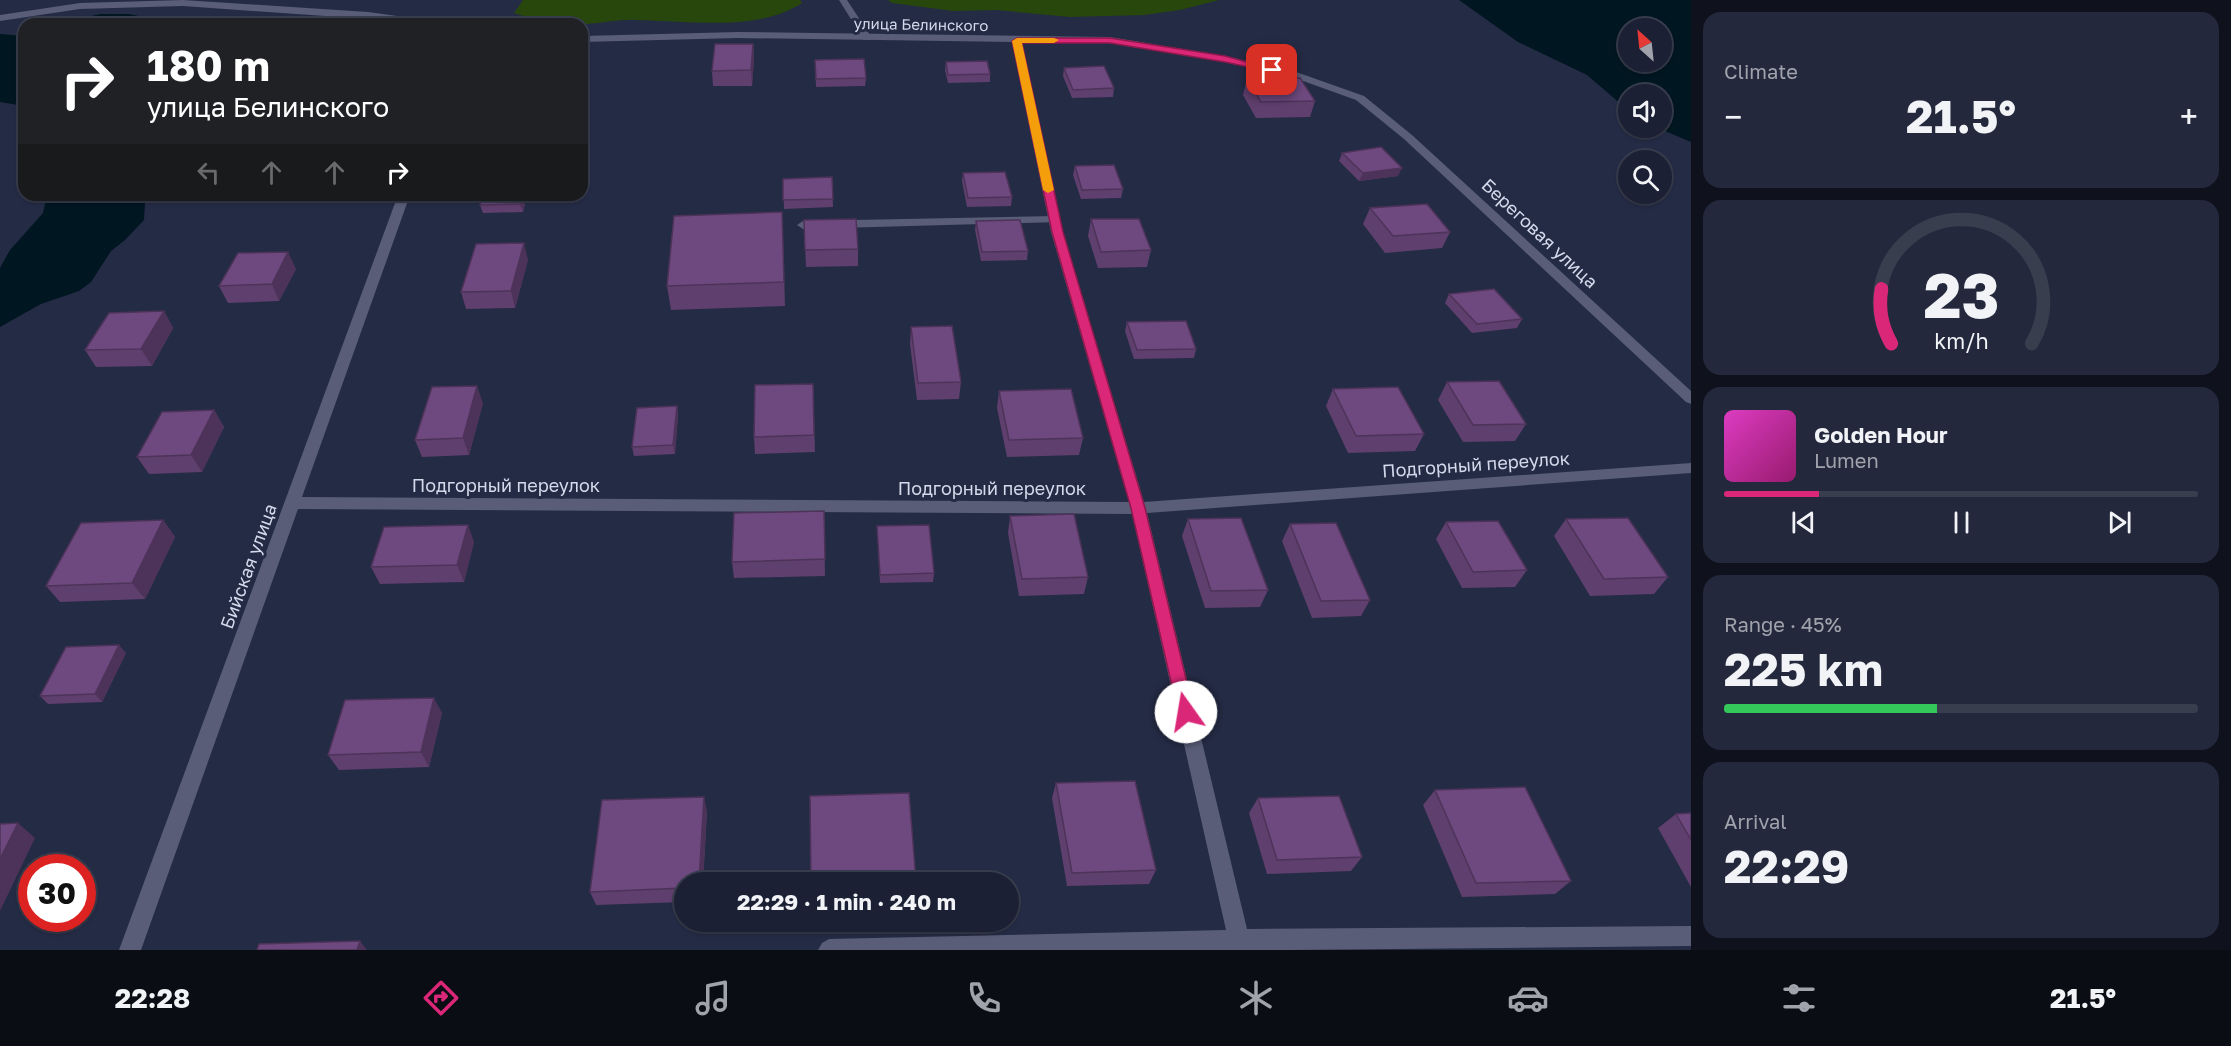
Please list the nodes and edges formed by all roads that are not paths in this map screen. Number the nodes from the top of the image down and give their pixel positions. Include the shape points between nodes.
1 (843, 0) edge
2 (0, 18) edge
3 (390, 18) edge
4 (867, 38) junction
5 (588, 39) edge
6 (1017, 41) junction
7 (1360, 98) joint
8 (402, 201) edge
9 (1055, 220) junction
10 (803, 225) edge
11 (1691, 399) edge
12 (1691, 468) edge
13 (292, 503) junction
14 (1138, 508) junction
15 (1691, 936) edge
16 (1240, 945) edge
17 (130, 950) edge
18 (829, 950) edge

1 - 4 street
2 - 3 street via 80,6 183,3
4 - 5 street, улица Белинского via 738,35
4 - 6 street, улица Белинского
6 - 7 street, улица Белинского via 1110,40 1214,57 1295,75
6 - 9 street
7 - 11 street, Береговая улица via 1458,180
8 - 13 street, Бийская улица
9 - 10 street
9 - 14 street
12 - 14 street, Подгорный переулок
13 - 14 street, Подгорный переулок
13 - 17 street, Бийская улица
14 - 16 street
15 - 16 street
16 - 18 street

